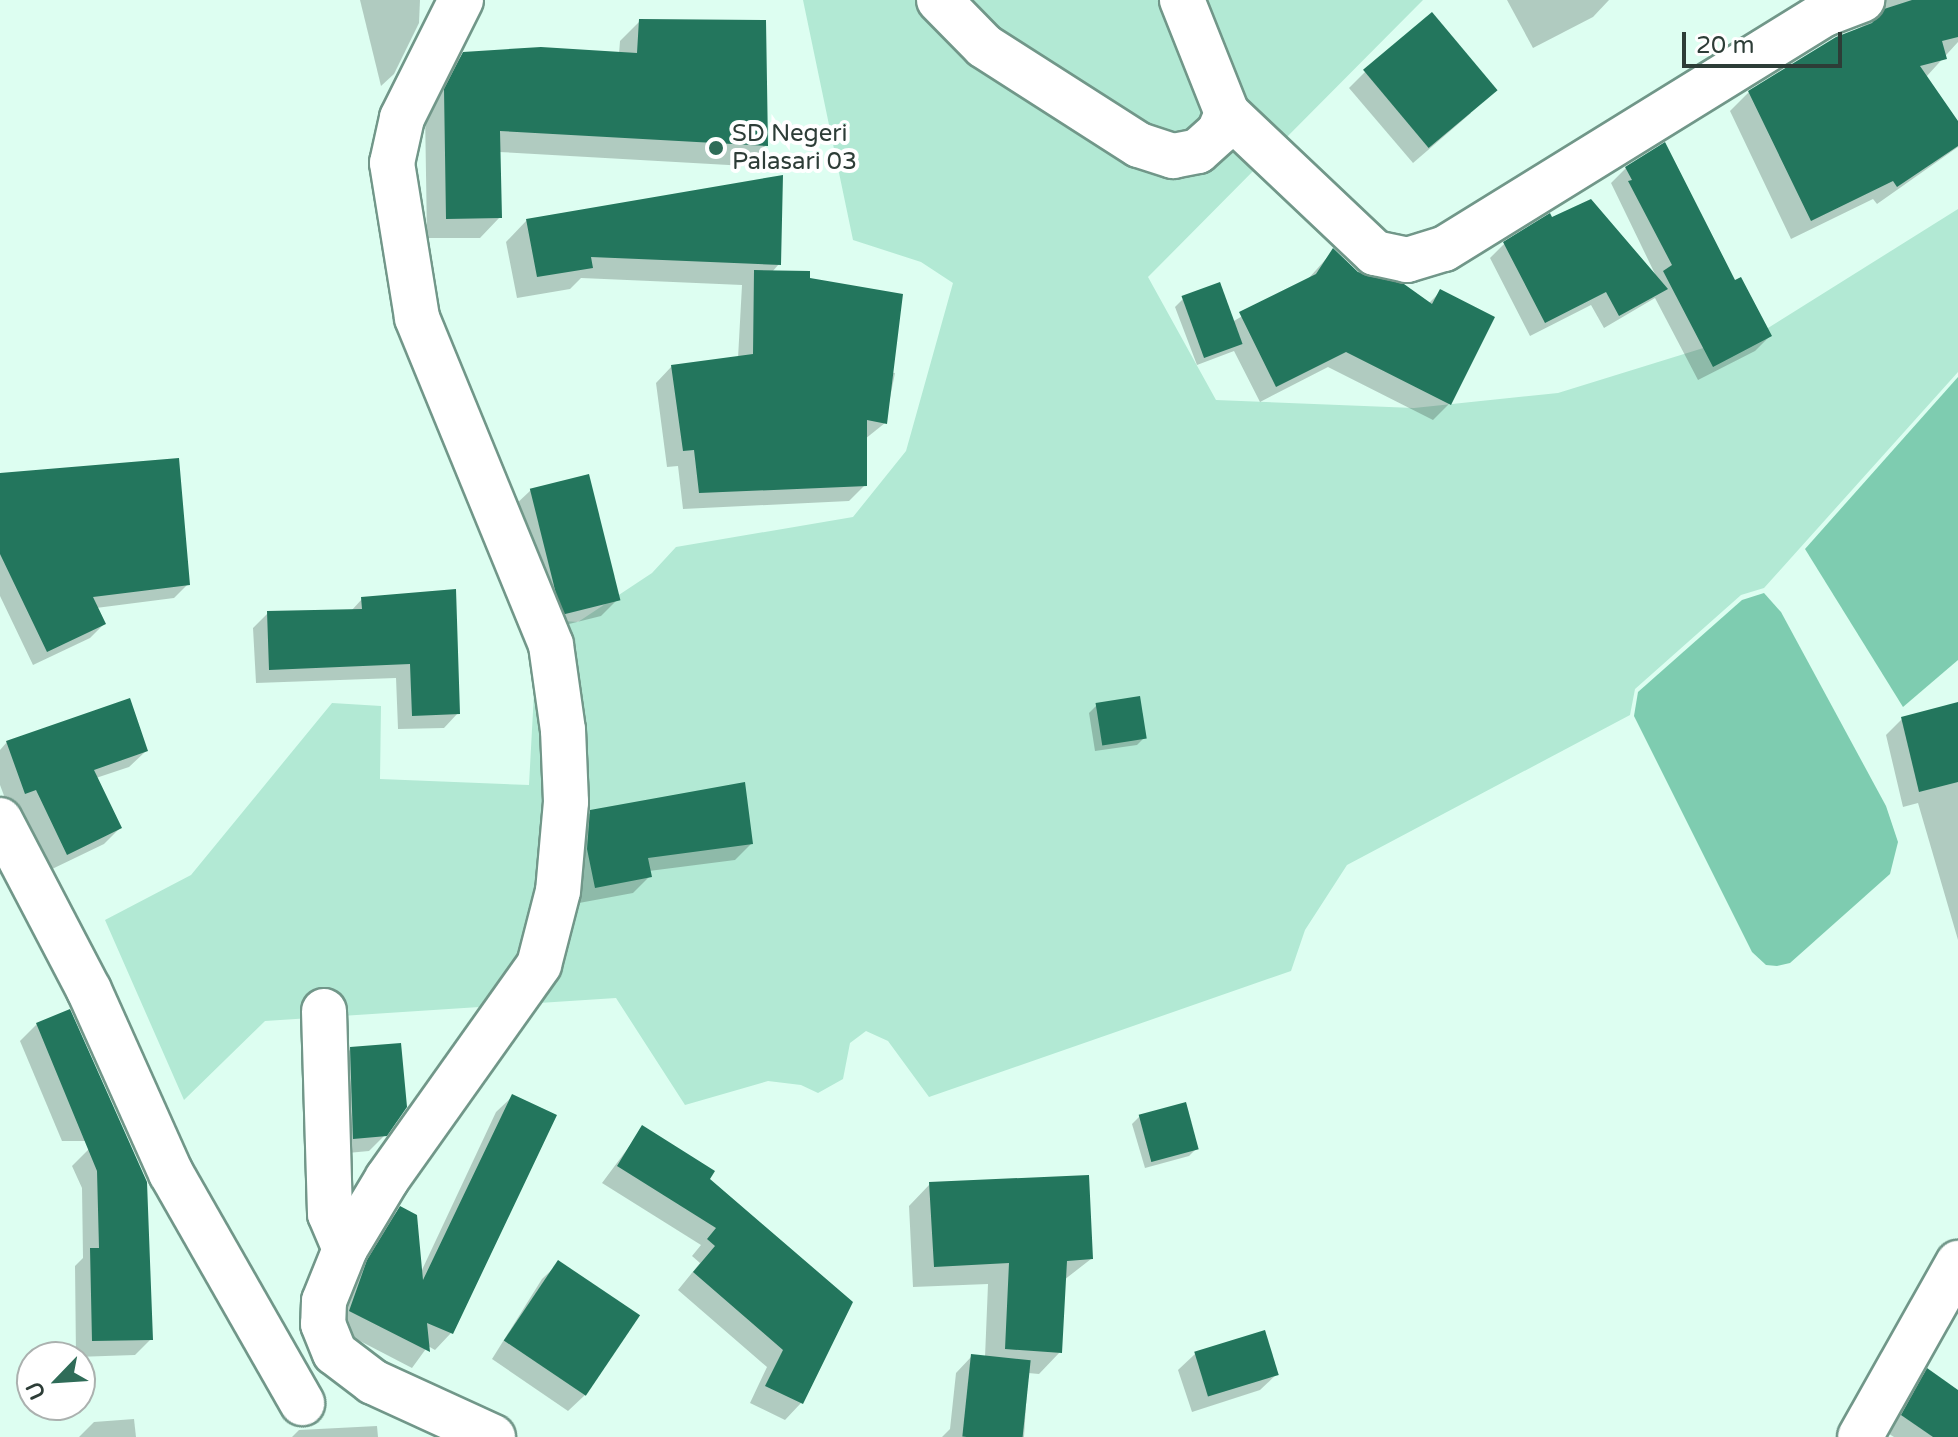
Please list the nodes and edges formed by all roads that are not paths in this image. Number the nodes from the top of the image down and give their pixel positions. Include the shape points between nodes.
1 (461, 0) edge
2 (939, 0) edge
3 (1182, 0) edge
4 (1862, 0) edge
5 (1227, 113) junction
6 (0, 820) edge
7 (324, 1011) dead end
8 (345, 1249) junction
9 (1958, 1263) edge
10 (335, 1353) junction
11 (298, 1420) edge
12 (493, 1437) edge
13 (1860, 1437) edge

1 - 8 street via 402,118 392,163 417,318 551,645 566,802 558,891 539,965 387,1179
2 - 5 street via 984,46 1139,145 1173,156 1198,151 1219,132
3 - 5 street
4 - 5 street via 1811,22 1444,249 1407,260 1375,253
6 - 11 street via 89,990 171,1173
7 - 8 street via 330,1214
8 - 10 street via 324,1301 323,1324
9 - 13 street
10 - 11 street via 309,1384
10 - 12 street via 373,1382

